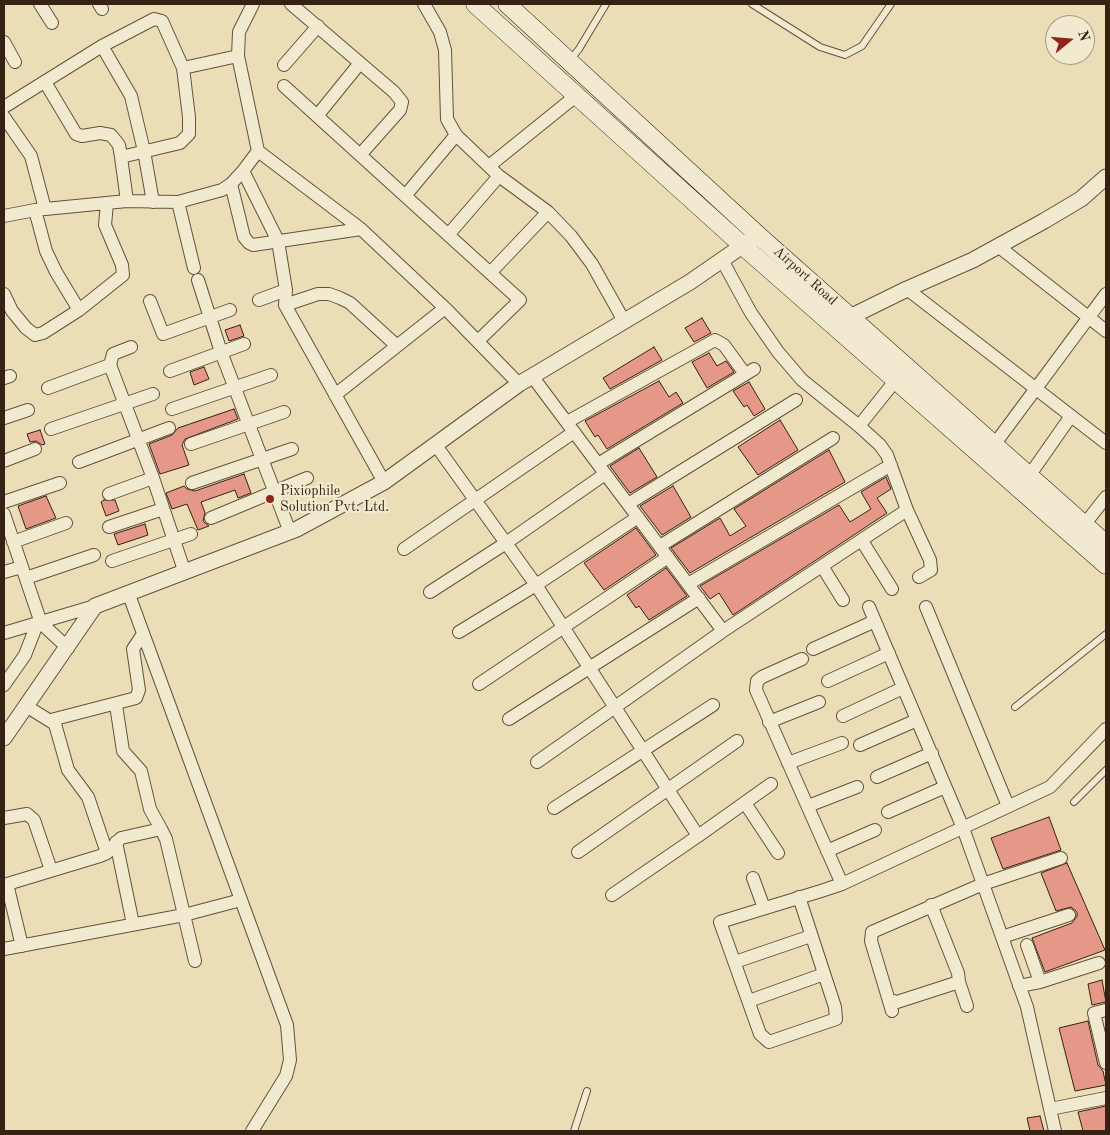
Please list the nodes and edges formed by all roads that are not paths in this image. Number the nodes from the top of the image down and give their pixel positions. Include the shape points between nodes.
1 (40, 4) edge
2 (291, 4) edge
3 (424, 4) edge
4 (476, 4) edge
5 (507, 4) edge
6 (606, 4) edge
7 (752, 4) edge
8 (891, 4) edge
9 (248, 5) edge
10 (52, 23) dead end
11 (318, 26) junction
12 (4, 42) edge
13 (102, 46) junction
14 (238, 56) junction
15 (570, 60) junction
16 (16, 62) dead end
17 (360, 63) junction
18 (284, 65) dead end
19 (183, 68) junction
20 (45, 82) junction
21 (284, 86) dead end
22 (577, 95) junction
23 (4, 107) edge
24 (317, 116) junction
25 (4, 117) edge
26 (456, 135) junction
27 (144, 151) junction
28 (258, 151) junction
29 (360, 155) junction
30 (121, 157) junction
31 (489, 166) junction
32 (244, 172) junction
33 (499, 176) junction
34 (1106, 177) edge
35 (230, 184) junction
36 (405, 196) junction
37 (127, 201) junction
38 (153, 202) junction
39 (178, 202) junction
40 (107, 203) junction
41 (40, 210) junction
42 (548, 212) junction
43 (4, 216) edge
44 (361, 229) junction
45 (448, 235) junction
46 (758, 235) junction
47 (278, 241) junction
48 (743, 246) junction
49 (998, 246) junction
50 (722, 260) junction
51 (490, 273) junction
52 (908, 289) junction
53 (286, 290) junction
54 (4, 294) edge
55 (1106, 294) edge
56 (258, 300) dead end
57 (150, 301) dead end
58 (284, 305) junction
59 (445, 308) junction
60 (79, 310) junction
61 (230, 310) dead end
62 (850, 317) junction
63 (210, 318) junction
64 (1089, 318) junction
65 (624, 321) junction
66 (837, 329) junction
67 (1106, 332) edge
68 (478, 341) junction
69 (244, 344) dead end
70 (131, 346) dead end
71 (397, 346) junction
72 (221, 352) junction
73 (110, 365) junction
74 (170, 371) dead end
75 (271, 374) dead end
76 (532, 376) junction
77 (895, 381) junction
78 (519, 384) junction
79 (234, 387) junction
80 (48, 388) dead end
81 (1036, 389) junction
82 (153, 394) dead end
83 (335, 395) junction
84 (796, 400) dead end
85 (124, 404) junction
86 (172, 409) dead end
87 (28, 410) dead end
88 (284, 412) dead end
89 (1071, 416) junction
90 (4, 418) edge
91 (249, 424) junction
92 (859, 426) junction
93 (570, 427) junction
94 (169, 428) dead end
95 (51, 429) dead end
96 (834, 438) dead end
97 (137, 440) junction
98 (1106, 443) edge
99 (191, 444) dead end
100 (435, 444) junction
101 (994, 445) junction
102 (35, 449) dead end
103 (292, 449) dead end
104 (262, 459) junction
105 (4, 461) edge
106 (79, 462) dead end
107 (892, 465) junction
108 (602, 469) junction
109 (1029, 476) junction
110 (153, 478) junction
111 (307, 478) dead end
112 (384, 482) junction
113 (60, 483) dead end
114 (192, 483) dead end
115 (274, 490) junction
116 (109, 494) dead end
117 (1106, 498) edge
118 (474, 499) junction
119 (4, 502) edge
120 (628, 504) junction
121 (164, 509) junction
122 (907, 510) junction
123 (638, 517) junction
124 (212, 518) dead end
125 (5, 522) edge
126 (66, 523) dead end
127 (1084, 525) junction
128 (109, 527) dead end
129 (290, 532) junction
130 (191, 534) dead end
131 (174, 540) junction
132 (862, 541) junction
133 (13, 542) junction
134 (506, 543) junction
135 (1106, 544) edge
136 (660, 546) junction
137 (404, 549) dead end
138 (94, 555) dead end
139 (668, 557) junction
140 (112, 561) dead end
141 (1106, 565) edge
142 (822, 566) junction
143 (4, 572) edge
144 (24, 572) junction
145 (185, 573) junction
146 (920, 577) dead end
147 (688, 584) junction
148 (536, 585) junction
149 (892, 589) dead end
150 (430, 592) dead end
151 (129, 595) junction
152 (699, 598) junction
153 (843, 600) dead end
154 (95, 606) junction
155 (926, 606) dead end
156 (869, 607) dead end
157 (875, 621) junction
158 (39, 624) junction
159 (564, 628) junction
160 (723, 631) junction
161 (459, 632) dead end
162 (4, 633) edge
163 (144, 634) junction
164 (1106, 634) edge
165 (68, 648) junction
166 (813, 649) dead end
167 (889, 653) junction
168 (802, 659) dead end
169 (590, 667) junction
170 (828, 681) dead end
171 (479, 684) dead end
172 (4, 685) edge
173 (903, 688) junction
174 (820, 702) dead end
175 (116, 705) junction
176 (713, 705) dead end
177 (26, 706) junction
178 (1014, 707) dead end
179 (617, 708) junction
180 (843, 716) dead end
181 (508, 719) dead end
182 (51, 720) junction
183 (917, 720) junction
184 (769, 722) junction
185 (1106, 729) edge
186 (5, 735) edge
187 (737, 741) dead end
188 (842, 743) dead end
189 (860, 745) dead end
190 (644, 752) junction
191 (932, 753) junction
192 (537, 762) dead end
193 (788, 763) junction
194 (1106, 770) edge
195 (877, 776) dead end
196 (771, 784) dead end
197 (857, 787) dead end
198 (945, 787) junction
199 (668, 788) junction
200 (1074, 802) dead end
201 (745, 803) junction
202 (808, 806) junction
203 (1008, 806) junction
204 (554, 808) dead end
205 (888, 812) dead end
206 (4, 818) edge
207 (963, 828) junction
208 (161, 829) junction
209 (875, 830) dead end
210 (698, 836) junction
211 (116, 842) junction
212 (827, 850) junction
213 (578, 852) dead end
214 (107, 853) junction
215 (778, 853) dead end
216 (1061, 858) dead end
217 (51, 870) junction
218 (753, 878) dead end
219 (5, 884) edge
220 (842, 884) junction
221 (983, 884) junction
222 (612, 896) dead end
223 (799, 897) junction
224 (241, 900) junction
225 (931, 905) junction
226 (764, 908) junction
227 (184, 915) junction
228 (1069, 915) dead end
229 (133, 924) junction
230 (811, 936) junction
231 (1002, 937) junction
232 (1027, 945) dead end
233 (22, 946) junction
234 (4, 949) edge
235 (195, 961) dead end
236 (735, 962) junction
237 (1099, 962) dead end
238 (824, 974) junction
239 (959, 982) junction
240 (1040, 982) junction
241 (1019, 986) junction
242 (749, 1001) junction
243 (967, 1006) dead end
244 (1106, 1010) edge
245 (1105, 1055) edge
246 (586, 1091) dead end
247 (1106, 1098) edge
248 (1050, 1109) junction
249 (252, 1131) edge
250 (574, 1131) edge
251 (1055, 1131) edge

1 - 10 street
2 - 11 street
3 - 26 street via 440,32 445,50 447,119
4 - 22 main road
5 - 15 main road, Airport Road
6 - 15 lane
7 - 8 lane via 820,47 845,54 862,46
9 - 14 street via 240,32
11 - 17 street
11 - 18 street
12 - 16 street
13 - 19 street via 158,19 166,26
13 - 20 street
13 - 27 street via 131,96
14 - 19 street
14 - 28 street
15 - 46 main road, Airport Road
17 - 24 street
17 - 29 street via 402,102 400,110
19 - 27 street via 189,134 180,143
20 - 23 street
20 - 30 street via 76,134 110,135 119,145
21 - 24 street
22 - 31 street
22 - 48 main road
24 - 29 street
25 - 41 street via 31,156
26 - 31 street
26 - 36 street
27 - 30 street
27 - 38 street
28 - 32 street
28 - 44 street
29 - 36 street
30 - 37 street
31 - 33 street
32 - 35 street
32 - 47 street
33 - 42 street
33 - 45 street
34 - 49 street via 1081,199
35 - 39 street via 222,190
35 - 47 street via 246,240 253,245
36 - 45 street
37 - 38 street
37 - 40 street
38 - 39 street
39 - 63 street
40 - 41 street
40 - 60 street via 105,225 122,265 122,275
41 - 43 street
41 - 60 street via 49,258
42 - 51 street
42 - 65 street via 592,264
44 - 47 street
44 - 59 street
45 - 51 street
46 - 48 street
46 - 62 main road, Airport Road
47 - 53 street
48 - 50 street
48 - 66 main road
49 - 52 street
49 - 64 street
50 - 65 street
50 - 92 street via 751,313 778,352 802,380
51 - 68 street via 520,300
52 - 62 street
52 - 81 street
53 - 56 street
53 - 58 street
54 - 60 street via 12,311 35,335
55 - 64 street
57 - 63 street via 163,334
58 - 71 street via 318,294 329,294 340,298
58 - 83 street
59 - 68 street
59 - 71 street
61 - 63 street
62 - 66 street
62 - 101 main road, Airport Road
63 - 72 street
64 - 67 street
64 - 81 street
65 - 76 street
66 - 77 main road
68 - 78 street
69 - 72 street
70 - 73 street via 113,354
71 - 83 street
72 - 74 street
72 - 79 street
73 - 80 street
73 - 85 street
75 - 79 street
76 - 78 street
76 - 93 street
77 - 92 street
77 - 141 main road
78 - 100 street
79 - 86 street
79 - 91 street
81 - 89 street
81 - 101 street
82 - 85 street
83 - 112 street
84 - 120 street
85 - 95 street
85 - 97 street
87 - 90 street
88 - 91 street
89 - 98 street
89 - 109 street
91 - 99 street
91 - 104 street
92 - 107 street via 880,445
93 - 108 street
93 - 108 street via 715,340 750,372
93 - 118 street
94 - 97 street
96 - 136 street
97 - 106 street
97 - 110 street
100 - 112 street
100 - 118 street
101 - 109 main road, Airport Road
102 - 105 street
103 - 104 street
104 - 114 street
104 - 115 street
107 - 122 street
107 - 147 street
108 - 120 street
108 - 134 street
109 - 127 main road, Airport Road
110 - 116 street
110 - 121 street
111 - 115 street
112 - 129 street
113 - 119 street
115 - 124 street
115 - 129 street
117 - 127 street
118 - 134 street
118 - 137 street
120 - 123 street
121 - 128 street
121 - 131 street
122 - 132 street
122 - 146 street via 931,564 931,570
123 - 136 street
123 - 148 street
125 - 133 street
126 - 133 street
127 - 135 main road, Airport Road
129 - 145 street
130 - 131 street
131 - 140 street
131 - 145 street
132 - 142 street
132 - 149 street
133 - 144 street
134 - 148 street
134 - 150 street
136 - 139 street
138 - 144 street
139 - 147 street
139 - 159 street
142 - 153 street
142 - 160 street
143 - 144 street
144 - 158 street
145 - 151 street
147 - 152 street
148 - 159 street
148 - 161 street
151 - 154 street
151 - 163 street
152 - 160 street
152 - 169 street
154 - 158 street
154 - 165 street
155 - 203 street
156 - 157 street
157 - 166 street
157 - 167 street
158 - 162 street
158 - 165 street
158 - 172 street via 25,655
159 - 169 street
159 - 171 street
160 - 179 street
163 - 175 street via 133,649 138,694 131,701
163 - 224 street
164 - 178 lane
165 - 177 street
167 - 170 street
167 - 173 street
168 - 184 street via 757,681 756,690
169 - 179 street
169 - 181 street
173 - 180 street
173 - 183 street
174 - 184 street
175 - 182 street
175 - 208 street via 123,751 141,771 150,809
176 - 190 street
177 - 182 street
177 - 186 street
179 - 190 street
179 - 192 street
182 - 214 street via 58,729 68,770 88,796
183 - 189 street
183 - 191 street
184 - 193 street
185 - 203 street via 1050,787
187 - 199 street
188 - 193 street
190 - 199 street
190 - 204 street
191 - 195 street
191 - 198 street
193 - 202 street
194 - 200 lane
196 - 201 street
197 - 202 street
198 - 205 street
198 - 207 street
199 - 210 street
199 - 213 street
201 - 210 street
201 - 215 street
202 - 212 street
203 - 207 street
206 - 217 street via 27,814 34,820
207 - 220 street
207 - 221 street
208 - 211 street via 127,836
208 - 227 street
209 - 212 street
210 - 222 street
211 - 214 street
211 - 229 street
212 - 220 street
214 - 217 street
216 - 221 street
217 - 219 street
218 - 226 street
219 - 233 street
220 - 223 street
221 - 225 street
221 - 231 street
223 - 226 street
223 - 230 street
224 - 227 street
224 - 249 street via 287,1026 290,1045 286,1076
225 - 239 street
225 - 239 street via 876,930 870,936 891,1005
226 - 236 street via 720,922
227 - 229 street
227 - 235 street
228 - 231 street
229 - 233 street
230 - 236 street
230 - 238 street
231 - 241 street
232 - 240 street
233 - 234 street
236 - 242 street
237 - 240 street
238 - 242 street
238 - 242 street via 835,1007 836,1018 833,1021 769,1042 760,1034
239 - 243 street
240 - 241 street
241 - 248 street via 1027,1007
244 - 245 street via 1094,1013
246 - 250 lane
247 - 248 street
248 - 251 street

